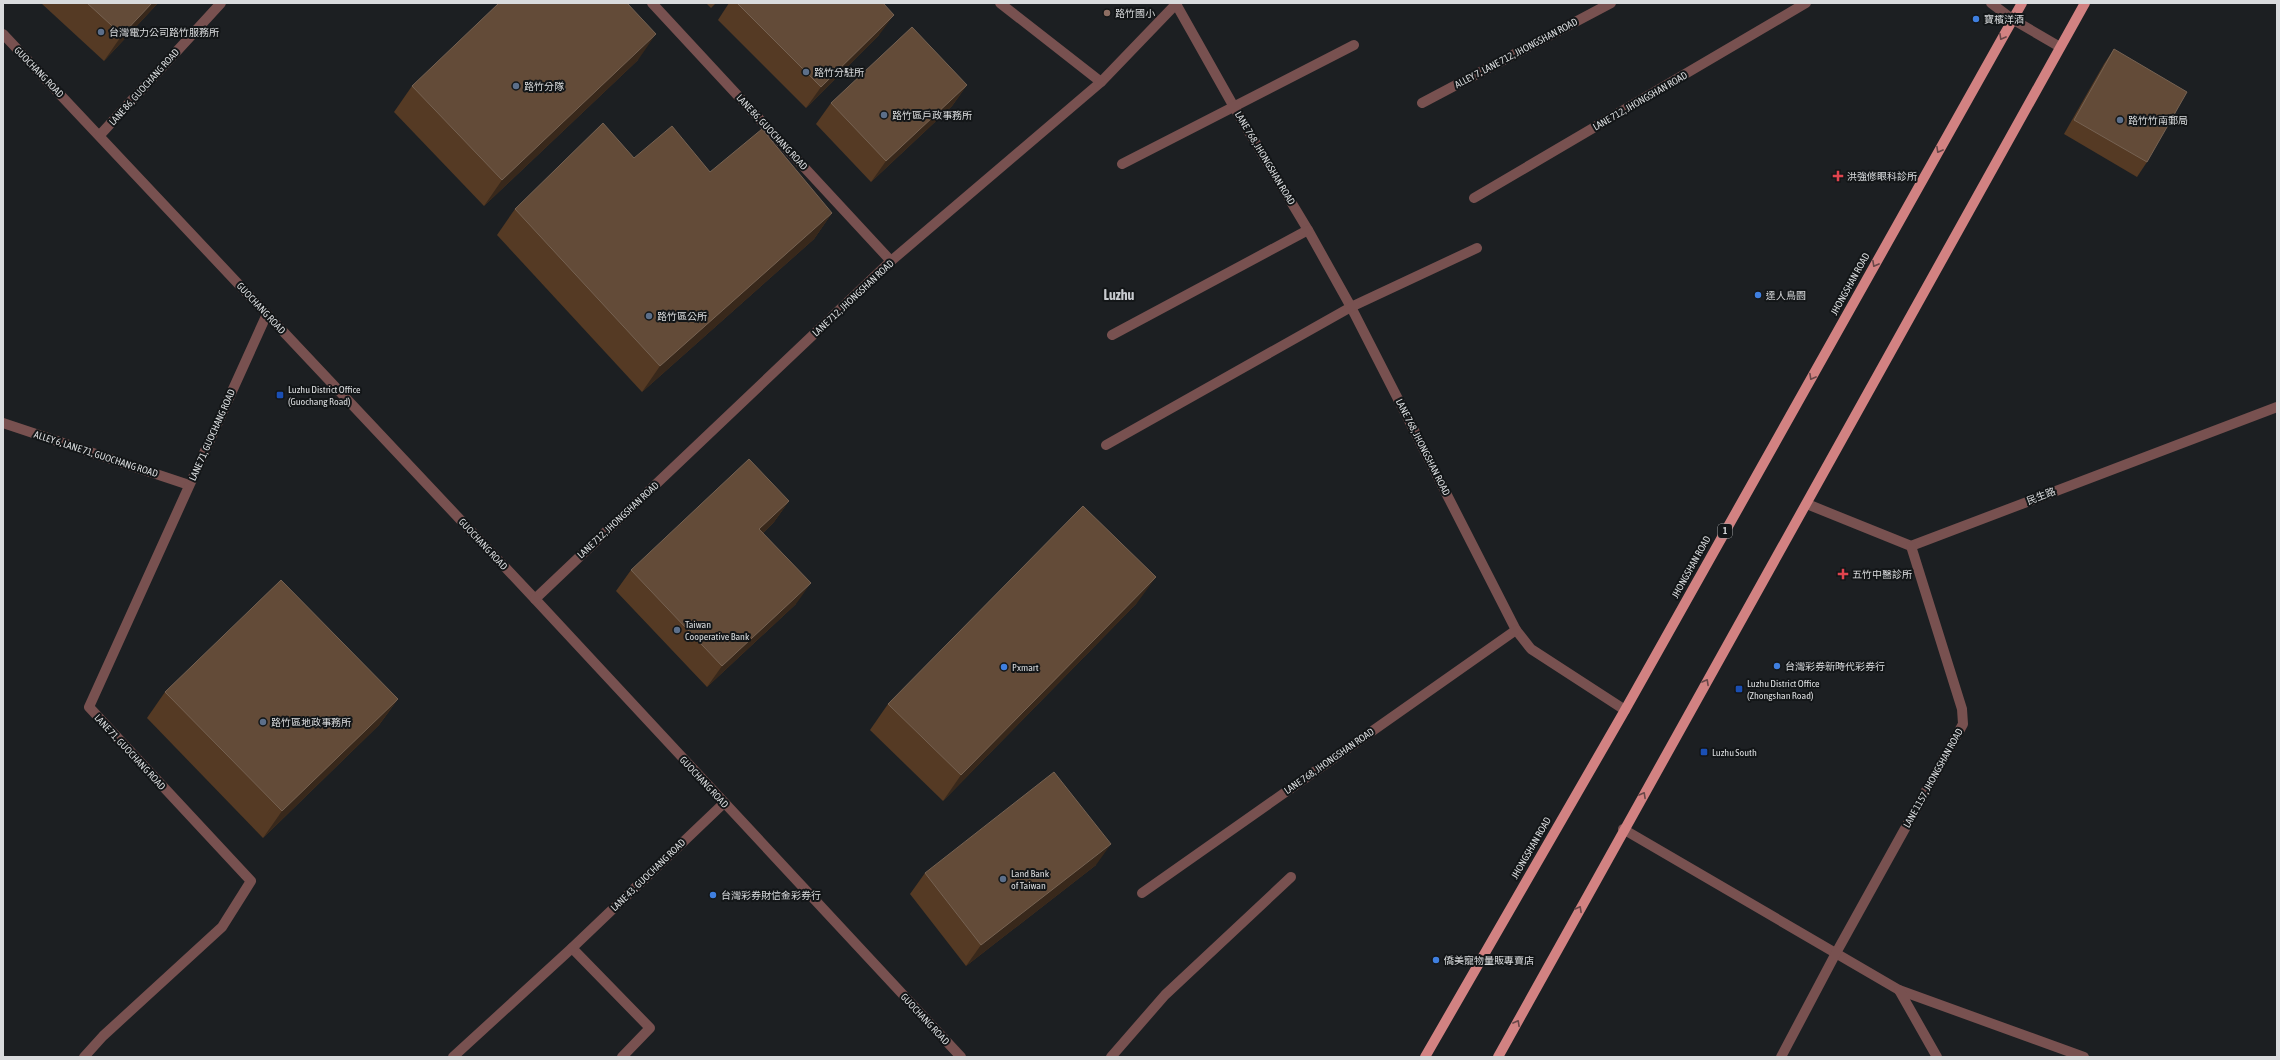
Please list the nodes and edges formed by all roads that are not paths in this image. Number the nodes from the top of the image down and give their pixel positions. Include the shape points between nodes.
1 (221, 3) edge
2 (652, 3) edge
3 (1000, 3) edge
4 (1611, 3) edge
5 (1806, 3) edge
6 (1991, 3) edge
7 (2022, 3) edge
8 (2085, 3) edge
9 (1177, 4) edge
10 (2012, 19) junction
11 (3, 34) edge
12 (1354, 45) dead end
13 (2060, 46) junction
14 (1101, 82) junction
15 (1422, 103) dead end
16 (1234, 107) junction
17 (100, 135) junction
18 (1122, 164) dead end
19 (1474, 198) dead end
20 (1308, 230) junction
21 (1477, 248) dead end
22 (891, 261) junction
23 (1351, 307) junction
24 (267, 314) junction
25 (1112, 334) dead end
26 (2277, 407) edge
27 (3, 423) edge
28 (1106, 445) dead end
29 (189, 485) junction
30 (1807, 504) junction
31 (1911, 546) junction
32 (535, 599) junction
33 (1516, 630) junction
34 (1625, 710) junction
35 (724, 803) junction
36 (1624, 829) junction
37 (1291, 877) dead end
38 (1142, 893) dead end
39 (572, 948) junction
40 (1836, 953) junction
41 (1899, 990) junction
42 (84, 1057) edge
43 (452, 1057) edge
44 (622, 1057) edge
45 (961, 1057) edge
46 (1110, 1057) edge
47 (1425, 1057) edge
48 (1498, 1057) edge
49 (1781, 1057) edge
50 (1937, 1057) edge
51 (2084, 1057) edge

1 - 17 street, LANE 86, GUOCHANG ROAD
2 - 22 street, LANE 86, GUOCHANG ROAD
3 - 14 street
4 - 15 street, ALLEY 7, LANE 712, JHONGSHAN ROAD
5 - 19 street, LANE 712, JHONGSHAN ROAD
6 - 10 street
7 - 10 main road, JHONGSHAN ROAD / 1
8 - 13 main road
9 - 14 street, LANE 712, JHONGSHAN ROAD
9 - 16 street, LANE 768, JHONGSHAN ROAD
10 - 13 street
10 -> 34 main road, JHONGSHAN ROAD / 1
11 - 17 street, GUOCHANG ROAD
12 - 16 street, LANE 768, JHONGSHAN ROAD
13 - 30 main road
14 - 22 street, LANE 712, JHONGSHAN ROAD
16 - 18 street, LANE 768, JHONGSHAN ROAD
16 - 20 street, LANE 768, JHONGSHAN ROAD
17 - 24 street, GUOCHANG ROAD
20 - 23 street, LANE 768, JHONGSHAN ROAD
20 - 25 street
21 - 23 street
22 - 32 street, LANE 712, JHONGSHAN ROAD
23 - 28 street
23 - 33 street, LANE 768, JHONGSHAN ROAD
24 - 29 street, LANE 71, GUOCHANG ROAD
24 - 32 street, GUOCHANG ROAD
26 - 31 street, 民生路
27 - 29 street, ALLEY 6, LANE 71, GUOCHANG ROAD
29 - 42 street, LANE 71, GUOCHANG ROAD via 89,706 251,881 222,927 103,1036
30 - 31 street
36 -> 30 main road
31 - 40 street, LANE 1157, JHONGSHAN ROAD via 1962,709 1963,724
32 - 35 street, GUOCHANG ROAD
33 - 34 street, LANE 768, JHONGSHAN ROAD via 1531,649
33 - 38 street, LANE 768, JHONGSHAN ROAD
34 - 47 main road, JHONGSHAN ROAD / 1
35 - 39 street, LANE 43, GUOCHANG ROAD
35 - 45 street, GUOCHANG ROAD
36 - 40 street
48 -> 36 main road
37 - 46 street via 1165,994
39 - 43 street, LANE 43, GUOCHANG ROAD
39 - 44 street via 650,1028
40 - 41 street
40 - 49 street, LANE 1157, JHONGSHAN ROAD
41 - 50 street
41 - 51 street

